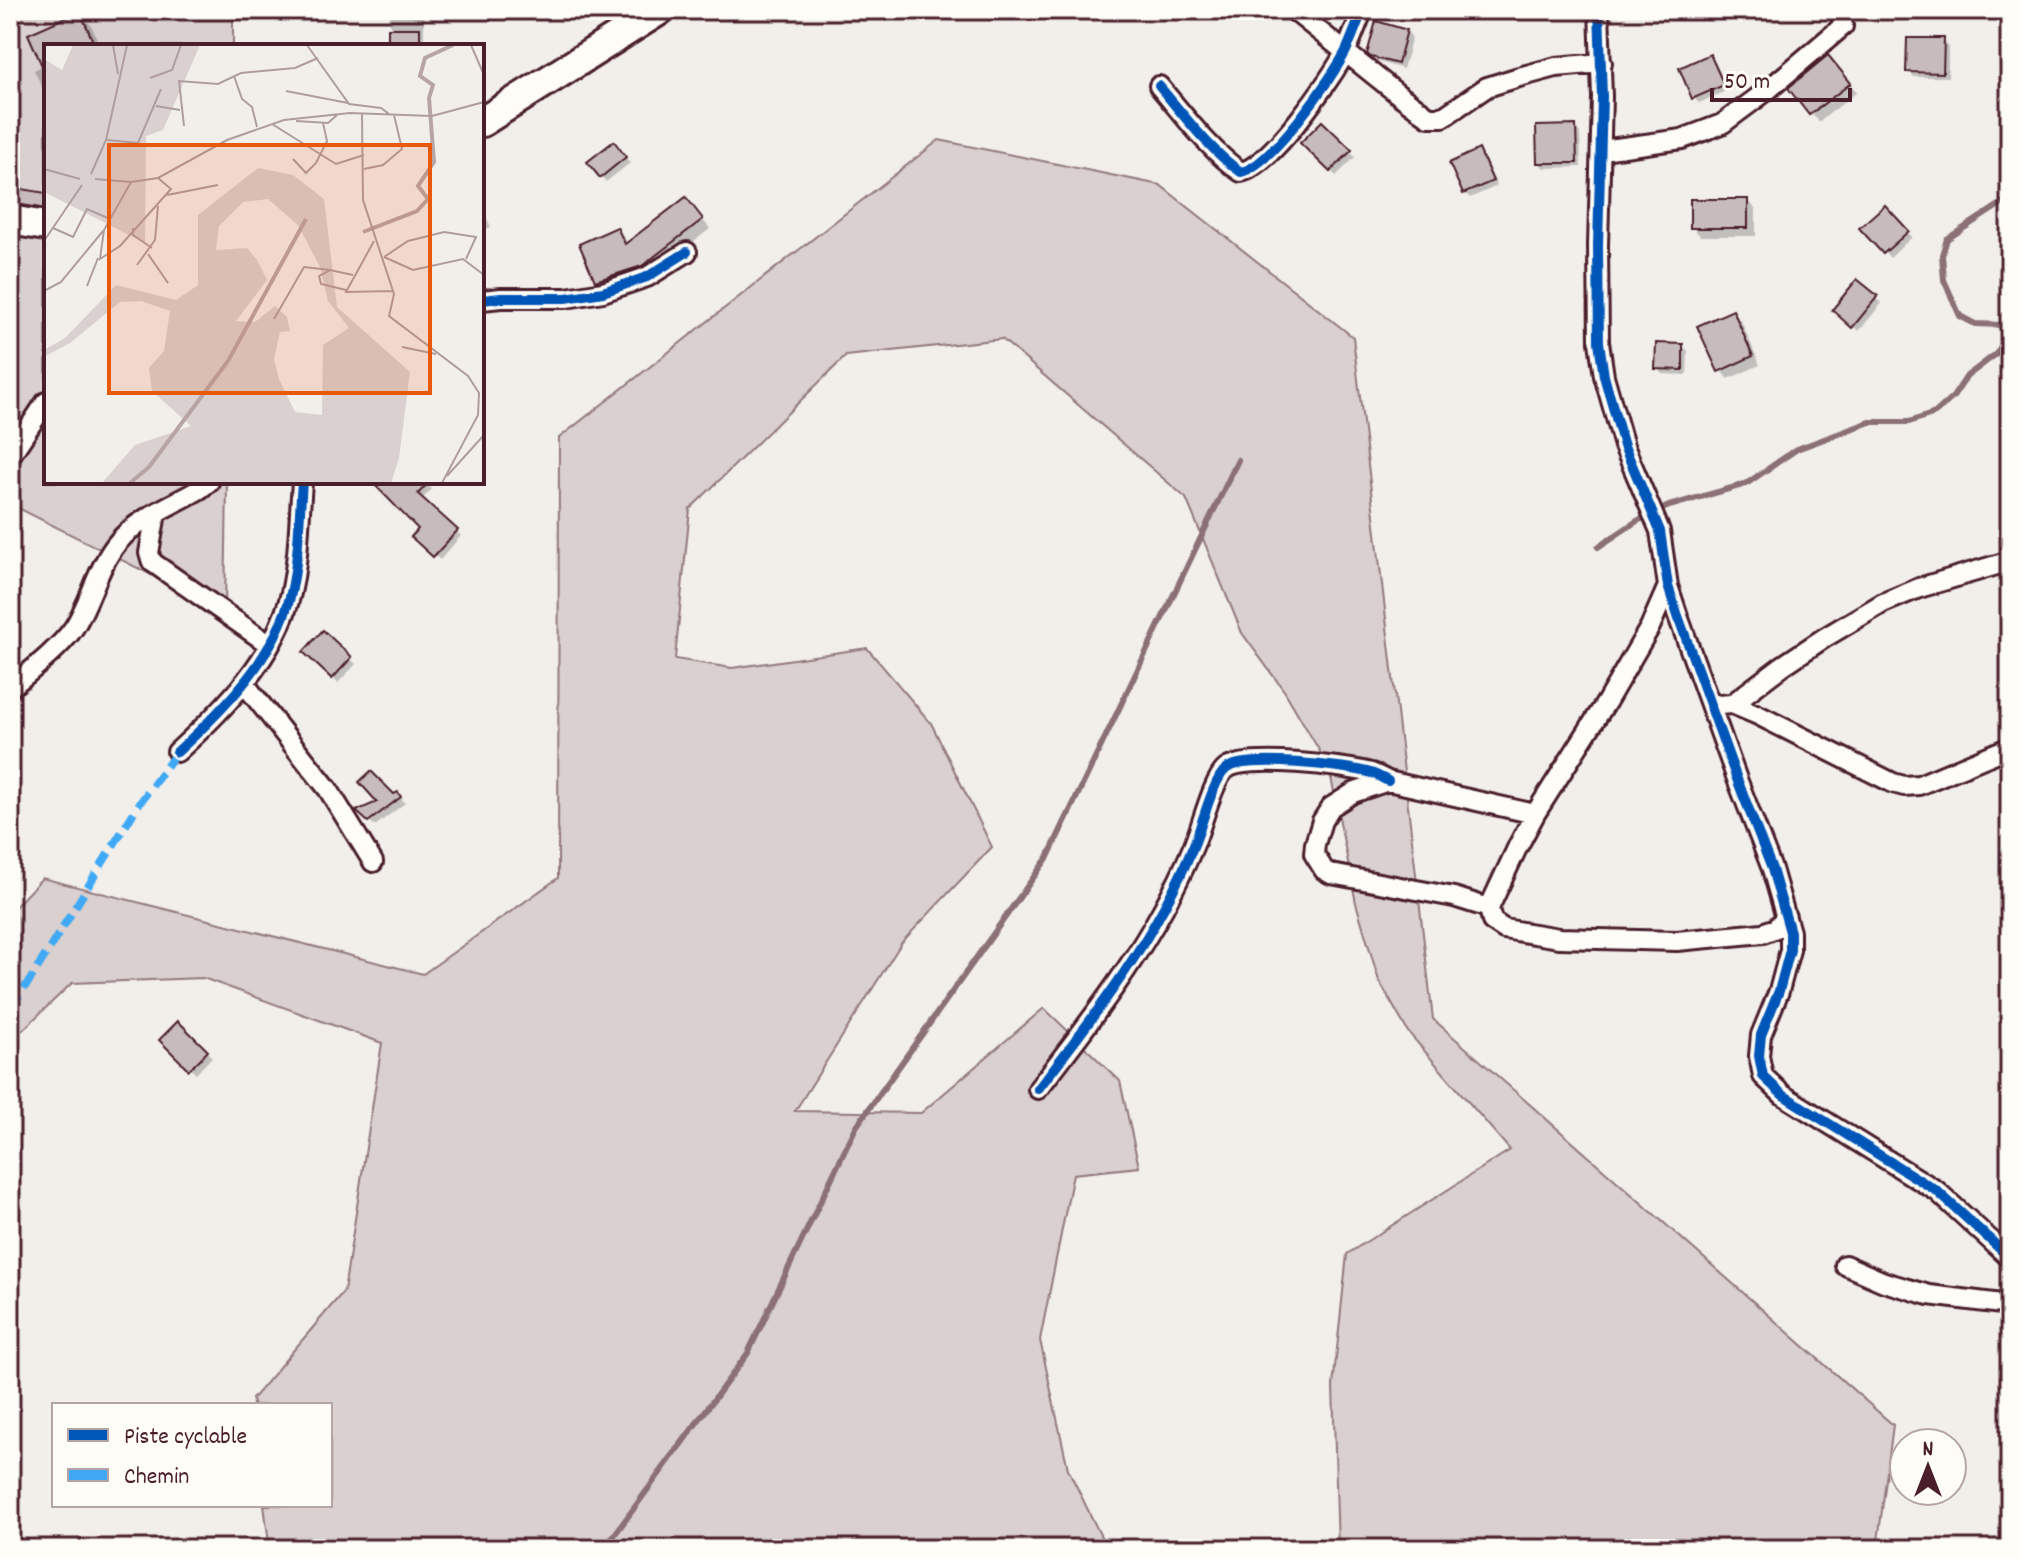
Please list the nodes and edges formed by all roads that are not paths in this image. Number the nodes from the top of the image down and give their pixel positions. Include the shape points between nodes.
1 (660, 10) edge
2 (1293, 10) edge
3 (1363, 10) edge
4 (1599, 10) edge
5 (1840, 10) edge
6 (1345, 52) junction
7 (1602, 63) junction
8 (1159, 86) dead end
9 (484, 121) edge
10 (1602, 150) junction
11 (10, 220) edge
12 (44, 226) edge
13 (687, 252) dead end
14 (484, 300) edge
15 (44, 405) edge
16 (10, 456) edge
17 (206, 484) edge
18 (302, 484) edge
19 (156, 513) junction
20 (2010, 561) edge
21 (1668, 586) junction
22 (270, 645) junction
23 (244, 683) junction
24 (10, 688) edge
25 (1710, 702) junction
26 (1732, 704) junction
27 (2010, 747) edge
28 (177, 752) dead end
29 (1388, 781) junction
30 (1535, 814) junction
31 (373, 862) dead end
32 (1489, 908) junction
33 (1786, 917) junction
34 (1038, 1089) dead end
35 (2010, 1258) edge
36 (1845, 1265) dead end
37 (2010, 1305) edge

1 - 9 main road
2 - 6 street
3 - 6 street
4 - 7 street
5 - 10 street via 1843,26 1722,124 1682,139
6 - 7 street via 1429,117 1443,117 1487,87 1556,67
6 - 8 street via 1303,114 1248,171 1241,172 1228,161
7 - 10 street
10 - 21 street via 1598,245 1604,376 1624,446 1660,531
11 - 12 main road
13 - 14 street via 647,277 603,292
15 - 16 street
17 - 19 street
18 - 22 street via 291,595
19 - 22 street via 152,562
19 - 24 street via 118,542 71,632
20 - 26 street via 1883,603
21 - 25 street
21 - 30 street via 1636,652
22 - 23 street
23 - 28 street
23 - 31 street via 328,789
25 - 26 street
25 - 33 street
26 - 27 street via 1904,786 1919,785
29 - 30 street
29 - 32 street via 1331,807 1315,844 1314,854 1324,870
29 - 34 street via 1369,773 1278,761 1228,767 1143,945
30 - 32 street
32 - 33 street via 1492,921 1504,929 1559,938 1677,941 1749,935 1776,928
33 - 35 street via 1790,950 1761,1035 1763,1076 1783,1095 1937,1191
36 - 37 street via 1929,1295

